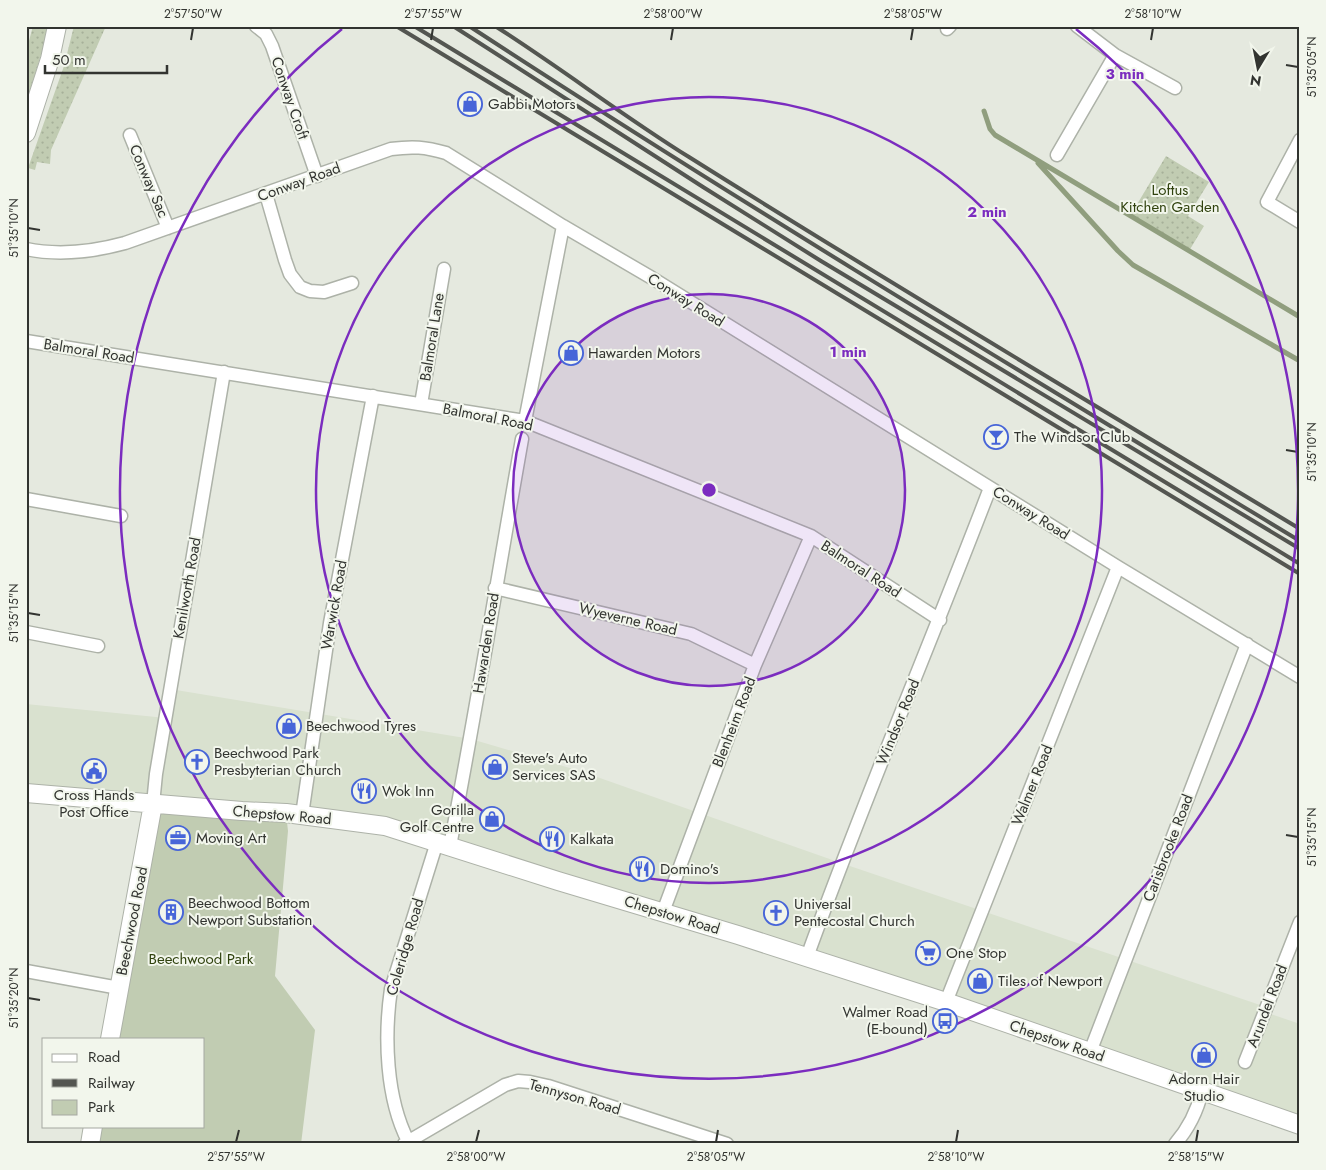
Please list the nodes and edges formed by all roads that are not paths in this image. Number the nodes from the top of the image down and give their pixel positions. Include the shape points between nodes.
1 (58, 26) edge
2 (256, 26) edge
3 (1077, 26) edge
4 (1115, 55) junction
5 (1175, 88) dead end
6 (26, 133) edge
7 (130, 135) dead end
8 (1300, 140) edge
9 (1057, 155) dead end
10 (316, 176) junction
11 (266, 194) junction
12 (1300, 222) edge
13 (563, 226) junction
14 (168, 228) junction
15 (26, 249) edge
16 (444, 269) dead end
17 (352, 283) dead end
18 (26, 341) edge
19 (224, 372) junction
20 (373, 396) junction
21 (421, 404) junction
22 (525, 420) junction
23 (522, 439) dead end
24 (990, 488) junction
25 (26, 499) edge
26 (121, 516) dead end
27 (811, 536) junction
28 (1118, 568) junction
29 (495, 588) junction
30 (940, 620) junction
31 (26, 632) edge
32 (1247, 644) junction
33 (98, 646) dead end
34 (755, 665) junction
35 (1300, 677) edge
36 (26, 792) edge
37 (153, 804) junction
38 (302, 815) junction
39 (444, 844) junction
40 (663, 912) junction
41 (1300, 922) edge
42 (807, 957) junction
43 (26, 971) edge
44 (119, 988) junction
45 (946, 1002) junction
46 (110, 1038) edge
47 (1090, 1052) junction
48 (1245, 1062) dead end
49 (1202, 1091) junction
50 (1300, 1125) edge
51 (93, 1128) edge
52 (406, 1143) edge
53 (90, 1144) edge
54 (726, 1144) edge
55 (1175, 1144) edge

1 - 6 main road
2 - 10 street, Conway Croft via 266,34 272,46
3 - 4 street
4 - 5 street
4 - 9 street
7 - 14 street, Conway Sac
8 - 12 street via 1266,202
10 - 11 street, Conway Road
10 - 13 street, Conway Road via 391,149 426,147 446,153
11 - 14 street, Conway Road
11 - 17 street via 290,274 300,287 324,292
13 - 22 street
13 - 24 street, Conway Road
14 - 15 street, Conway Road via 125,244 91,251 61,253
16 - 21 street, Balmoral Lane
18 - 19 street, Balmoral Road
19 - 20 street, Balmoral Road
19 - 37 street, Kenilworth Road
20 - 21 street, Balmoral Road
20 - 38 street, Warwick Road via 330,623
21 - 22 street, Balmoral Road
22 - 27 street, Balmoral Road
23 - 29 street, Hawarden Road
24 - 28 street, Conway Road
24 - 30 street, Windsor Road
25 - 26 street
27 - 30 street, Balmoral Road
27 - 34 street, Blenheim Road
28 - 32 street, Conway Road
28 - 45 street, Walmer Road
29 - 34 street, Wyeverne Road via 691,634
29 - 39 street, Hawarden Road via 471,739
30 - 42 street, Windsor Road via 841,863
31 - 33 street
32 - 35 street, Conway Road
32 - 47 street, Carisbrooke Road
34 - 40 street, Blenheim Road
36 - 37 main road, Chepstow Road
37 - 38 main road, Chepstow Road
37 - 44 main road, Beechwood Road
38 - 39 main road, Chepstow Road via 384,826
39 - 40 main road, Chepstow Road
39 - 52 street, Coleridge Road via 391,989 390,1084
40 - 42 main road, Chepstow Road
41 - 48 street, Arundel Road
42 - 45 main road, Chepstow Road
43 - 44 street
44 - 46 main road, Beechwood Road
45 - 47 main road, Chepstow Road
47 - 49 main road, Chepstow Road
49 - 50 main road, Chepstow Road
49 - 55 street via 1191,1124
51 - 53 main road
52 - 54 street, Tennyson Road via 496,1089 530,1082

